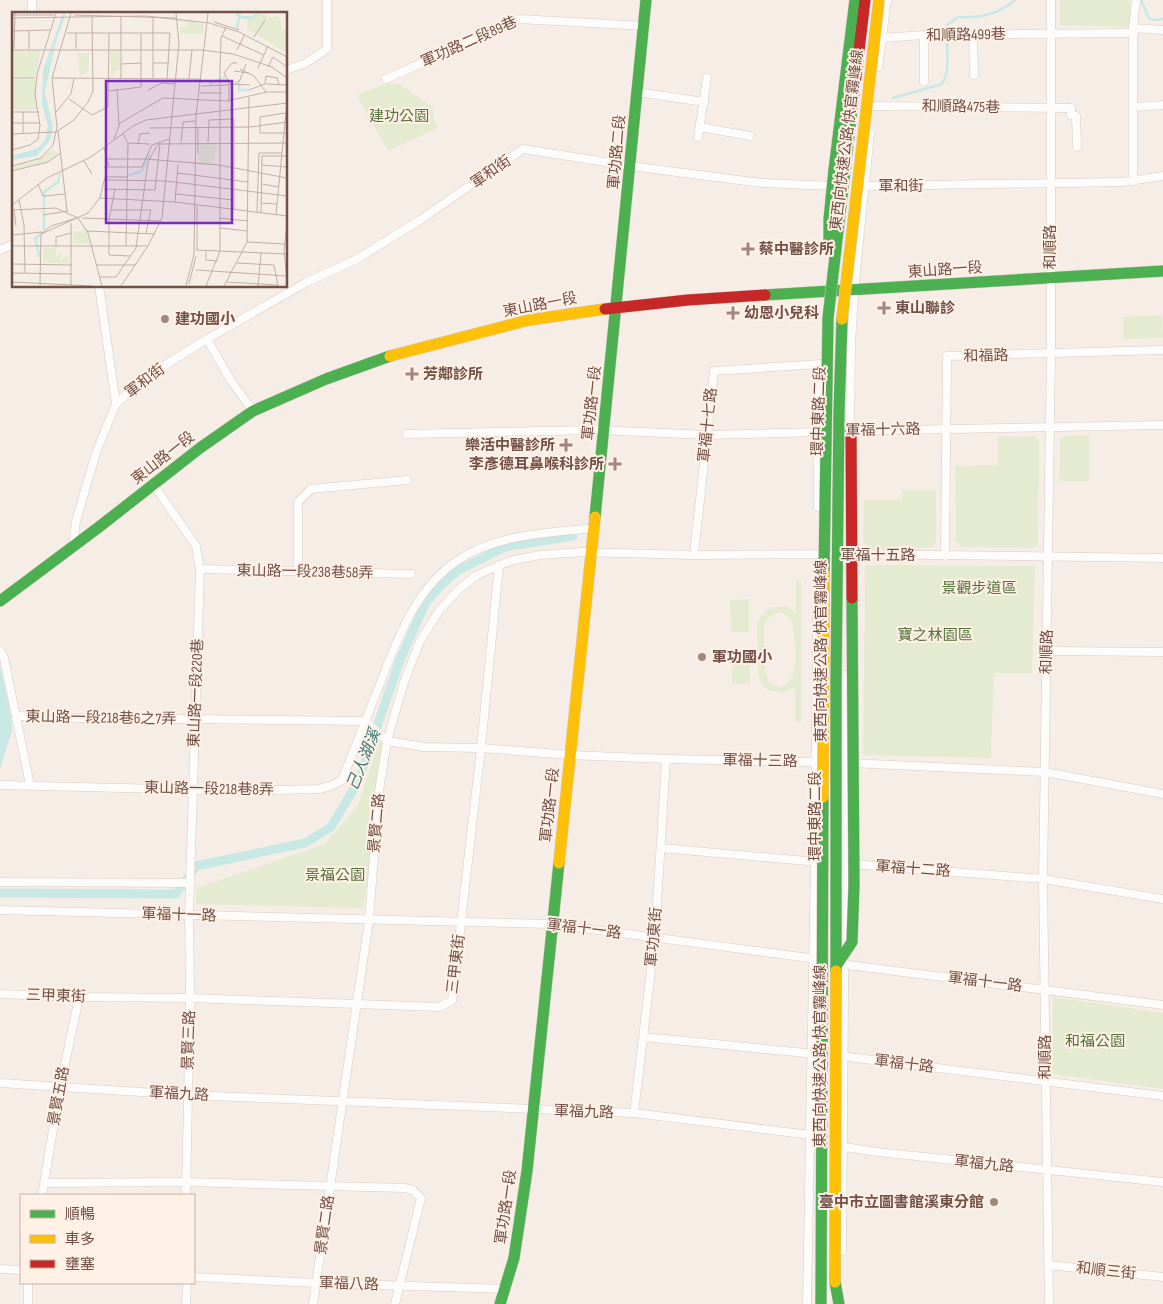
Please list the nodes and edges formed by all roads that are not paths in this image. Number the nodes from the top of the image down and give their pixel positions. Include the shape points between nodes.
1 (327, 0) edge
2 (646, 0) edge
3 (856, 0) edge
4 (860, 0) edge
5 (865, 0) edge
6 (879, 0) edge
7 (887, 0) edge
8 (1051, 0) edge
9 (1136, 0) edge
10 (644, 26) junction
11 (1134, 30) junction
12 (1163, 30) edge
13 (1051, 33) junction
14 (924, 35) junction
15 (973, 36) junction
16 (882, 38) junction
17 (288, 69) edge
18 (974, 75) dead end
19 (707, 78) dead end
20 (386, 79) dead end
21 (924, 82) dead end
22 (637, 92) junction
23 (704, 102) junction
24 (1163, 105) edge
25 (873, 106) junction
26 (1050, 108) junction
27 (1134, 108) junction
28 (700, 128) junction
29 (750, 136) dead end
30 (698, 137) dead end
31 (1077, 147) dead end
32 (631, 166) junction
33 (1163, 176) edge
34 (1132, 181) junction
35 (1050, 184) junction
36 (836, 186) junction
37 (865, 186) junction
38 (12, 245) edge
39 (0, 250) edge
40 (1163, 271) edge
41 (1050, 279) junction
42 (100, 288) edge
43 (855, 291) junction
44 (828, 296) junction
45 (617, 308) junction
46 (207, 339) junction
47 (1163, 350) edge
48 (1051, 354) junction
49 (821, 364) junction
50 (116, 404) junction
51 (254, 412) junction
52 (1163, 425) edge
53 (1050, 428) junction
54 (946, 429) junction
55 (604, 431) junction
56 (851, 431) junction
57 (818, 432) junction
58 (407, 434) dead end
59 (708, 435) junction
60 (407, 480) dead end
61 (153, 484) junction
62 (594, 528) junction
63 (73, 547) junction
64 (592, 552) junction
65 (817, 554) junction
66 (846, 554) junction
67 (858, 554) junction
68 (694, 555) junction
69 (945, 556) junction
70 (1048, 557) junction
71 (1163, 558) edge
72 (499, 566) junction
73 (200, 569) junction
74 (298, 572) junction
75 (410, 574) dead end
76 (0, 602) edge
77 (0, 651) edge
78 (1047, 651) junction
79 (1163, 652) edge
80 (846, 684) junction
81 (16, 716) junction
82 (194, 719) junction
83 (365, 721) junction
84 (386, 741) junction
85 (481, 748) junction
86 (570, 755) junction
87 (666, 759) junction
88 (815, 762) junction
89 (846, 763) junction
90 (1044, 772) junction
91 (0, 785) edge
92 (30, 785) junction
93 (194, 788) junction
94 (1163, 794) edge
95 (661, 848) junction
96 (815, 862) junction
97 (845, 863) junction
98 (1043, 879) junction
99 (0, 882) edge
100 (191, 883) junction
101 (1163, 899) edge
102 (0, 910) edge
103 (189, 915) junction
104 (370, 920) junction
105 (461, 921) junction
106 (552, 924) junction
107 (654, 937) junction
108 (812, 958) junction
109 (840, 966) junction
110 (1044, 990) junction
111 (0, 994) edge
112 (79, 998) junction
113 (190, 998) junction
114 (1163, 1004) edge
115 (358, 1005) junction
116 (644, 1037) junction
117 (812, 1053) junction
118 (843, 1056) junction
119 (1045, 1082) junction
120 (0, 1083) edge
121 (60, 1088) junction
122 (187, 1095) junction
123 (1163, 1096) edge
124 (344, 1101) junction
125 (533, 1110) junction
126 (634, 1113) junction
127 (811, 1135) junction
128 (842, 1148) junction
129 (1047, 1171) junction
130 (185, 1182) junction
131 (1163, 1182) edge
132 (45, 1183) junction
133 (330, 1187) junction
134 (42, 1194) edge
135 (186, 1194) edge
136 (1048, 1265) junction
137 (0, 1269) edge
138 (20, 1270) edge
139 (195, 1276) edge
140 (1163, 1277) edge
141 (835, 1282) junction
142 (316, 1283) junction
143 (28, 1284) edge
144 (187, 1284) edge
145 (399, 1286) junction
146 (505, 1289) junction
147 (28, 1304) edge
148 (186, 1304) edge
149 (313, 1304) edge
150 (395, 1304) edge
151 (500, 1304) edge
152 (807, 1304) edge
153 (821, 1304) edge
154 (835, 1304) edge
155 (840, 1304) edge
156 (1049, 1304) edge

1 - 17 street via 327,49 306,63
2 - 10 main road, 軍功路二段
3 - 44 main road, bridge via 829,219
4 - 36 street, 環中東路二段
5 - 44 main road, 東西向快速公路 快官霧峰線, bridge
6 - 109 main road, 東西向快速公路 快官霧峰線, bridge via 842,320 836,654
7 - 16 street, 環中東路二段
8 - 13 street, 和順路
9 - 11 street
10 - 20 street, 軍功路二段89巷 via 519,19
10 - 22 main road, 軍功路二段
11 - 12 street, 和順路499巷
11 - 13 street, 和順路499巷
11 - 27 street
13 - 15 street, 和順路499巷
13 - 26 street, 和順路
14 - 15 street, 和順路499巷
14 - 16 street, 和順路499巷
14 - 21 street
15 - 18 street
16 - 25 street, 環中東路二段
19 - 23 street
22 - 23 street
22 - 32 main road, 軍功路二段
23 - 28 street
24 - 27 street
25 - 26 street, 和順路475巷
25 - 37 street, 環中東路二段
26 - 31 street, 和順路475巷 via 1071,108 1071,115 1076,116
26 - 35 street, 和順路
27 - 34 street
28 - 29 street
28 - 30 street
32 - 36 street, 軍和街 via 761,183
32 - 45 main road, 軍功路二段
32 - 46 street, 軍和街 via 523,149 357,259 307,282
33 - 34 street, 軍和街
34 - 35 street, 軍和街
35 - 37 street, 軍和街
35 - 41 street, 和順路
36 - 37 street, 軍和街
36 - 44 street, 環中東路二段
37 - 43 street, 環中東路二段
38 - 39 street
40 - 41 main road, 東山路一段
41 - 43 main road, 東山路一段
41 - 48 street, 和順路
42 - 50 street
43 - 44 main road, 東山路一段
43 - 56 street, 環中東路二段 via 851,343
44 - 45 main road, 東山路一段 via 688,300
44 - 49 street, 環中東路二段
44 - 153 main road, 東西向快速公路 快官霧峰線, bridge
45 - 51 main road, 東山路一段 via 525,321 397,353 326,379
45 - 55 main road, 軍功路一段
46 - 50 street, 軍和街 via 151,374
46 - 51 street via 231,382
47 - 48 street, 和福路
48 - 53 street, 和順路
48 - 54 street, 和福路 via 947,356
49 - 57 street, 環中東路二段
49 - 59 street, 軍福十七路 via 714,371
50 - 63 street, 軍和街 via 97,450 76,521
51 - 61 main road, 東山路一段
52 - 53 street, 軍福十六路
53 - 54 street, 軍福十六路
53 - 70 street, 和順路
54 - 56 street, 軍福十六路
54 - 69 street, 和福路
55 - 58 street, 軍福十六路
55 - 59 street, 軍福十六路
55 - 62 main road, 軍功路一段
56 - 57 street, 軍福十六路
56 - 66 street, 環中東路二段 via 846,467
56 - 67 street, 環中東路二段 via 857,467
56 - 109 main road, bridge via 853,895 852,942
57 - 59 street, 軍福十六路
57 - 65 street, 環中東路二段
59 - 68 street, 軍福十七路
60 - 74 street via 311,489 298,502
61 - 63 main road, 東山路一段
61 - 73 street, 東山路一段220巷 via 196,546
62 - 64 main road, 軍功路一段
62 - 83 street, 東山路一段218巷8弄 via 519,536 458,560 428,587 414,608 400,633
63 - 76 main road, 東山路一段
64 - 68 street, 軍福十五路
64 - 72 street, 景賢二路 via 540,555
64 - 86 main road, 軍功路一段
65 - 66 street, 軍福十五路
65 - 68 street, 軍福十五路
65 - 88 street, 環中東路二段
66 - 67 street, 軍福十五路
66 - 80 street, 環中東路二段
67 - 69 street, 軍福十五路
67 - 80 street, 環中東路二段 via 854,626
69 - 70 street, 軍福十五路
70 - 71 street, 軍福十五路
70 - 78 street, 和順路
72 - 84 street, 景賢二路 via 478,575 458,590 430,624 404,682
72 - 85 street, 三甲東街
73 - 74 street, 東山路一段238巷58弄
73 - 82 street, 東山路一段220巷
74 - 75 street, 東山路一段238巷58弄
77 - 81 street
78 - 79 street
78 - 90 street, 和順路
80 - 89 street, 環中東路二段
81 - 82 street, 東山路一段218巷6之7弄
81 - 92 street
82 - 83 street, 東山路一段218巷6之7弄
82 - 93 street, 東山路一段220巷
83 - 84 street
83 - 93 street, 東山路一段218巷8弄 via 342,780 331,786 244,791
84 - 85 street, 軍福十三路 via 424,747
84 - 104 street, 景賢二路 via 379,791
85 - 86 street, 軍福十三路
85 - 105 street, 三甲東街
86 - 87 street, 軍福十三路
86 - 106 main road, 軍功路一段
87 - 88 street, 軍福十三路
87 - 95 street, 軍功東街
88 - 89 street, 軍福十三路
88 - 96 street, 環中東路二段
89 - 90 street, 軍福十三路
89 - 97 street, 環中東路二段
90 - 94 street, 軍福十三路
90 - 98 street, 和順路
91 - 92 street, 東山路一段218巷8弄
92 - 93 street, 東山路一段218巷8弄
93 - 100 street, 東山路一段220巷
95 - 96 street, 軍福十二路
95 - 107 street, 軍功東街
96 - 97 street, 軍福十二路
96 - 108 street, 環中東路二段
97 - 98 street, 軍福十二路
97 - 109 street, 環中東路二段
98 - 101 street, 軍福十二路
98 - 110 street, 和順路
99 - 100 street
100 - 103 street, 東山路一段220巷
102 - 103 street, 軍福十一路
103 - 104 street, 軍福十一路
103 - 113 street, 景賢三路
104 - 105 street, 軍福十一路
104 - 115 street, 景賢二路
105 - 106 street, 軍福十一路
105 - 115 street, 三甲東街 via 452,1001 439,1007
106 - 107 street, 軍福十一路
106 - 125 main road, 軍功路一段
107 - 108 street, 軍福十一路
107 - 116 street, 軍功東街
108 - 109 street, 軍福十一路
108 - 117 street, 環中東路二段
109 - 110 street, 軍福十一路
109 - 118 street, 環中東路二段
109 - 141 main road, 東西向快速公路 快官霧峰線, bridge
110 - 114 street, 軍福十一路
110 - 119 street, 和順路
111 - 112 street, 三甲東街
112 - 113 street, 三甲東街
112 - 121 street, 景賢五路
113 - 115 street, 三甲東街
113 - 122 street, 景賢三路
115 - 124 street, 景賢二路
116 - 117 street, 軍福十路
116 - 126 street, 軍功東街
117 - 118 street, 軍福十路
117 - 127 street, 環中東路二段
118 - 119 street, 軍福十路
118 - 128 street, 環中東路二段
119 - 123 street, 軍福十路
119 - 129 street, 和順路
120 - 121 street, 軍福九路
121 - 122 street, 軍福九路
121 - 132 street, 景賢五路
122 - 124 street, 軍福九路
122 - 130 street, 景賢三路
124 - 125 street, 軍福九路
124 - 133 street, 景賢二路
125 - 126 street, 軍福九路
125 - 146 main road, 軍功路一段 via 521,1216
126 - 127 street, 軍福九路
127 - 128 street, 軍福九路
127 - 152 street, 環中東路二段
128 - 129 street, 軍福九路
128 - 155 street, 環中東路二段
129 - 131 street, 軍福九路
129 - 136 street, 和順路
130 - 132 street
130 - 133 street
130 - 135 street, 景賢三路
132 - 134 street, 景賢五路
133 - 142 street, 景賢二路
133 - 145 street via 404,1188 413,1190 421,1198
136 - 140 street, 和順三街
136 - 156 street, 和順路
137 - 138 street
139 - 142 street, 軍福八路
141 - 154 main road, 東西向快速公路 快官霧峰線
141 - 155 main road
142 - 145 street, 軍福八路
142 - 149 street, 景賢二路
143 - 147 street
144 - 148 street
145 - 146 street, 軍福八路
145 - 150 street
146 - 151 main road, 軍功路一段

